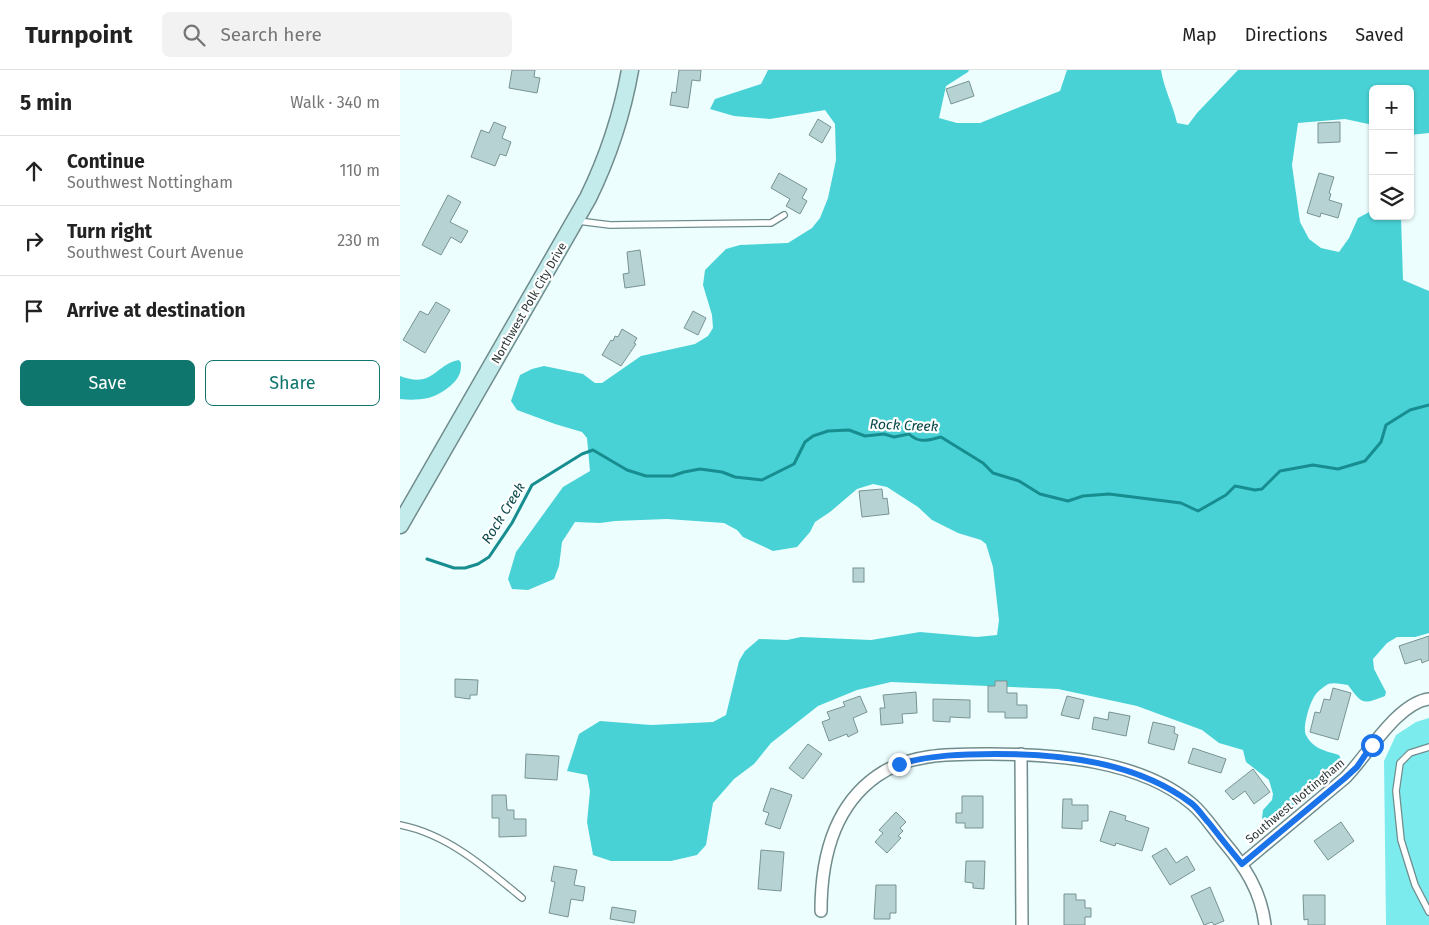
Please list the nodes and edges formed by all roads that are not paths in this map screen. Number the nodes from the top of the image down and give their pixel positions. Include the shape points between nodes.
1 (630, 70) edge
2 (784, 215) dead end
3 (576, 221) junction
4 (400, 525) edge
5 (1429, 699) edge
6 (1429, 747) edge
7 (1021, 754) junction
8 (400, 825) edge
9 (1242, 864) junction
10 (522, 898) dead end
11 (821, 911) dead end
12 (1429, 912) edge
13 (1022, 925) edge
14 (1265, 925) edge

1 - 3 street, Northwest Polk City Drive via 622,110 606,158
2 - 3 lane via 771,223 610,226
3 - 4 street, Northwest Polk City Drive
5 - 9 street, Southwest Nottingham via 1406,710 1381,735 1357,767
6 - 12 lane via 1410,753 1400,762 1396,791 1400,840 1414,885
7 - 9 street via 1095,762 1157,783 1193,805
7 - 11 street via 918,758 877,776 845,810 834,832 821,882
7 - 13 street
8 - 10 lane via 434,836 453,847
9 - 14 street via 1260,899

